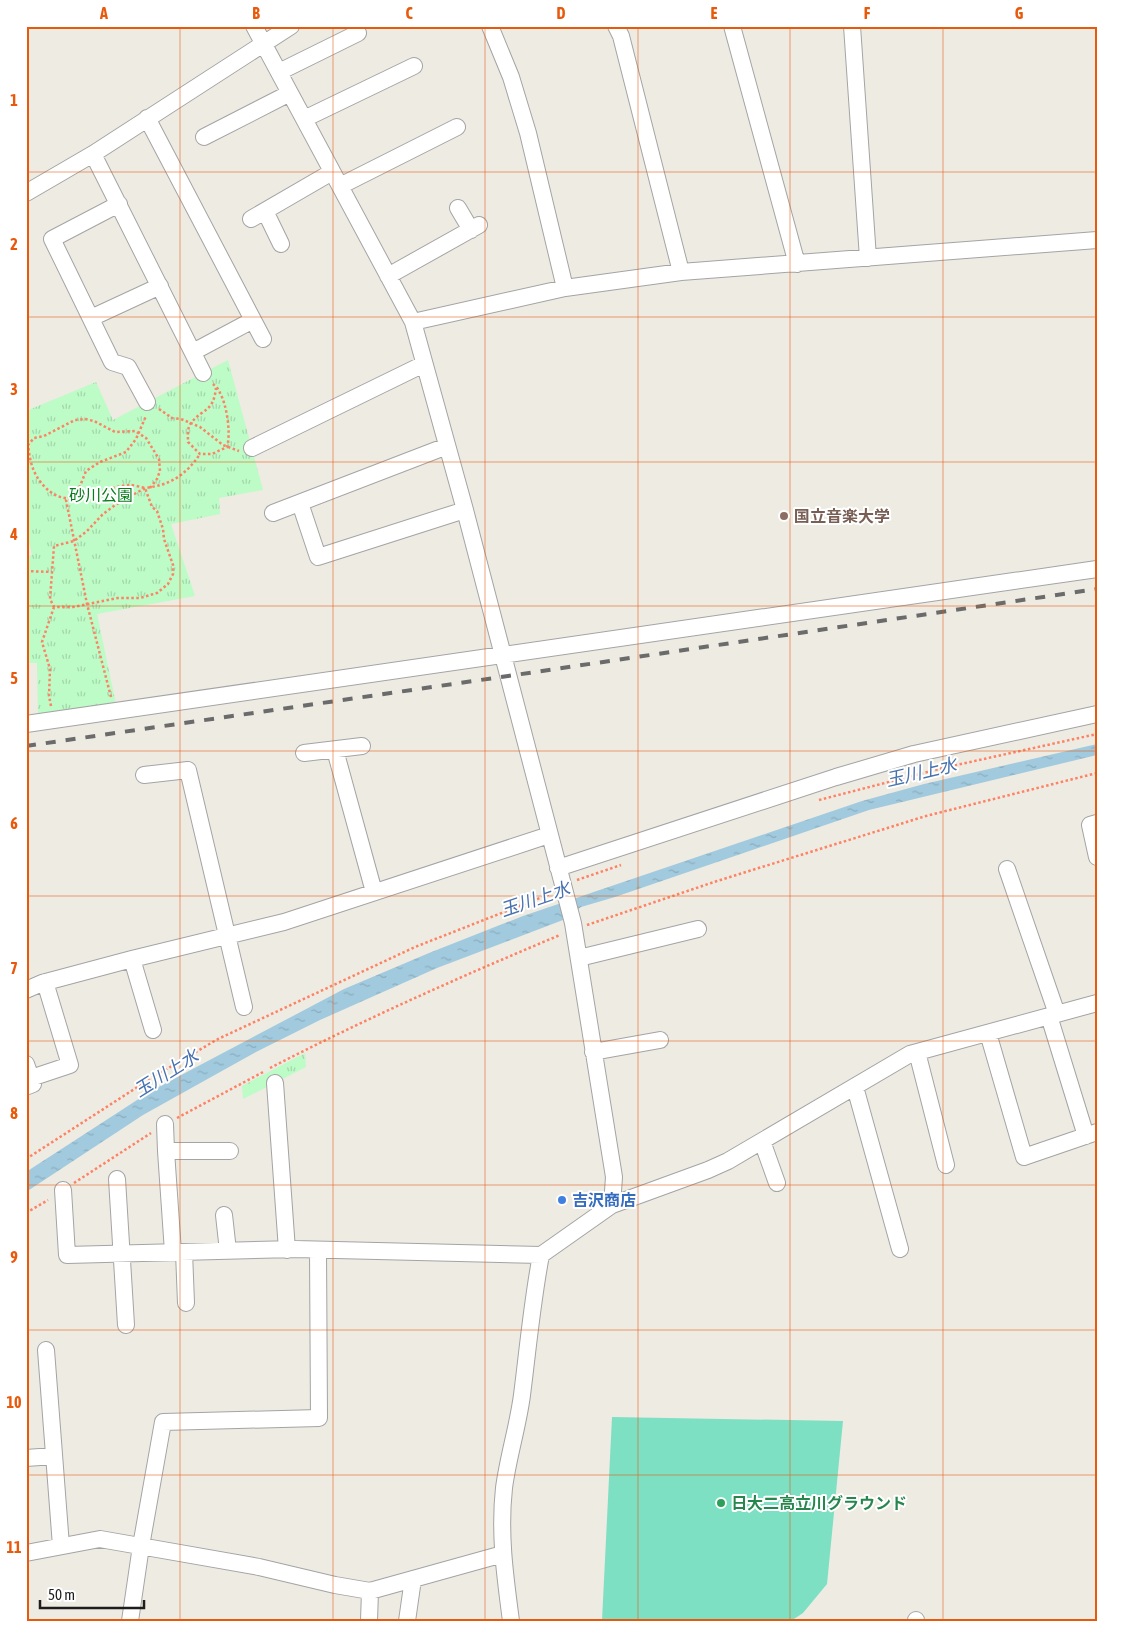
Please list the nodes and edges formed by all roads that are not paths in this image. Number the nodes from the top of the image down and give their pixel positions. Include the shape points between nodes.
1 (254, 26) edge
2 (291, 26) edge
3 (490, 26) edge
4 (616, 26) edge
5 (732, 26) edge
6 (852, 26) edge
7 (358, 33) dead end
8 (263, 44) junction
9 (414, 66) dead end
10 (279, 72) junction
11 (290, 92) junction
12 (148, 118) junction
13 (304, 119) junction
14 (457, 127) dead end
15 (204, 137) dead end
16 (93, 154) junction
17 (336, 179) junction
18 (26, 193) edge
19 (119, 204) junction
20 (458, 208) dead end
21 (1097, 240) edge
22 (281, 244) dead end
23 (868, 258) junction
24 (797, 264) junction
25 (681, 272) junction
26 (388, 276) junction
27 (160, 286) junction
28 (566, 288) junction
29 (91, 318) junction
30 (253, 320) junction
31 (413, 322) junction
32 (263, 339) dead end
33 (193, 352) junction
34 (424, 364) junction
35 (203, 373) road end
36 (147, 402) road end
37 (447, 446) junction
38 (252, 448) road end
39 (300, 503) junction
40 (465, 510) junction
41 (273, 513) dead end
42 (1097, 569) edge
43 (502, 655) junction
44 (1097, 714) edge
45 (26, 724) edge
46 (362, 746) dead end
47 (336, 750) junction
48 (304, 753) dead end
49 (144, 775) dead end
50 (1097, 823) edge
51 (550, 835) junction
52 (1097, 857) edge
53 (558, 868) junction
54 (1007, 868) dead end
55 (374, 892) junction
56 (698, 930) dead end
57 (227, 936) junction
58 (579, 958) junction
59 (132, 959) junction
60 (46, 982) junction
61 (26, 990) edge
62 (1097, 1003) edge
63 (244, 1007) dead end
64 (1053, 1015) junction
65 (153, 1030) dead end
66 (988, 1033) junction
67 (660, 1040) dead end
68 (593, 1052) junction
69 (917, 1052) junction
70 (28, 1076) edge
71 (274, 1083) dead end
72 (855, 1087) junction
73 (165, 1124) road end
74 (1091, 1134) edge
75 (762, 1141) junction
76 (166, 1151) junction
77 (230, 1152) dead end
78 (946, 1165) dead end
79 (117, 1179) dead end
80 (777, 1183) dead end
81 (63, 1190) road end
82 (612, 1205) junction
83 (224, 1215) dead end
84 (900, 1249) dead end
85 (287, 1250) junction
86 (318, 1250) junction
87 (228, 1251) junction
88 (178, 1252) junction
89 (121, 1254) junction
90 (541, 1255) junction
91 (186, 1303) dead end
92 (126, 1325) dead end
93 (46, 1350) dead end
94 (54, 1456) junction
95 (26, 1458) edge
96 (62, 1546) junction
97 (141, 1546) junction
98 (26, 1553) edge
99 (503, 1554) junction
100 (413, 1579) junction
101 (370, 1591) junction
102 (130, 1621) edge
103 (368, 1621) edge
104 (406, 1621) edge
105 (511, 1621) edge

1 - 8 street
2 - 8 street
3 - 28 street via 512,77
4 - 25 street
5 - 24 street
6 - 23 street
7 - 10 street
8 - 10 street
8 - 12 street
9 - 13 street
10 - 11 street
11 - 13 street
11 - 15 street
12 - 16 street
12 - 30 street
13 - 17 street
14 - 17 street
16 - 18 street
16 - 19 street
17 - 22 street via 258,215
17 - 26 street
19 - 27 street
19 - 29 street via 52,239
20 - 26 street via 475,228
21 - 23 street
23 - 24 street
24 - 25 street
25 - 28 street
26 - 31 street
27 - 29 street
27 - 33 street
28 - 31 street
29 - 36 street via 112,362 128,367
30 - 32 street
30 - 33 street
31 - 34 street
33 - 35 street
34 - 37 street
34 - 38 street
37 - 39 street
37 - 40 street
39 - 40 street via 318,557
39 - 41 street
40 - 43 street
42 - 43 street
43 - 45 street
43 - 51 street
44 - 53 street via 906,756
46 - 47 street
47 - 48 street
47 - 55 street
49 - 57 street via 188,770
50 - 52 street via 1090,825
51 - 53 street
51 - 55 street
53 - 58 street
54 - 64 street
55 - 57 street via 284,922
56 - 58 street
57 - 59 street
57 - 63 street
58 - 68 street
59 - 60 street
59 - 65 street
60 - 61 street
60 - 70 street via 70,1065
62 - 64 street
64 - 66 street
64 - 74 street
66 - 69 street
66 - 74 street via 1024,1156
67 - 68 street
68 - 82 street via 614,1177
69 - 72 street
69 - 78 street
71 - 85 street
72 - 75 street
72 - 84 street
73 - 76 street
75 - 80 street
75 - 82 street via 708,1170
76 - 77 street
76 - 88 street
79 - 89 street
81 - 89 street via 67,1255
82 - 90 street
83 - 87 street
85 - 86 street
85 - 87 street
86 - 90 street
86 - 97 street via 319,1418 164,1422
87 - 88 street
88 - 89 street
88 - 91 street
89 - 92 street
90 - 99 street via 521,1402 504,1486
93 - 94 street
94 - 95 street
94 - 96 street
96 - 97 street via 100,1540
96 - 98 street
97 - 101 street
97 - 102 street
99 - 100 street
99 - 105 street
100 - 101 street
100 - 104 street
101 - 103 street

